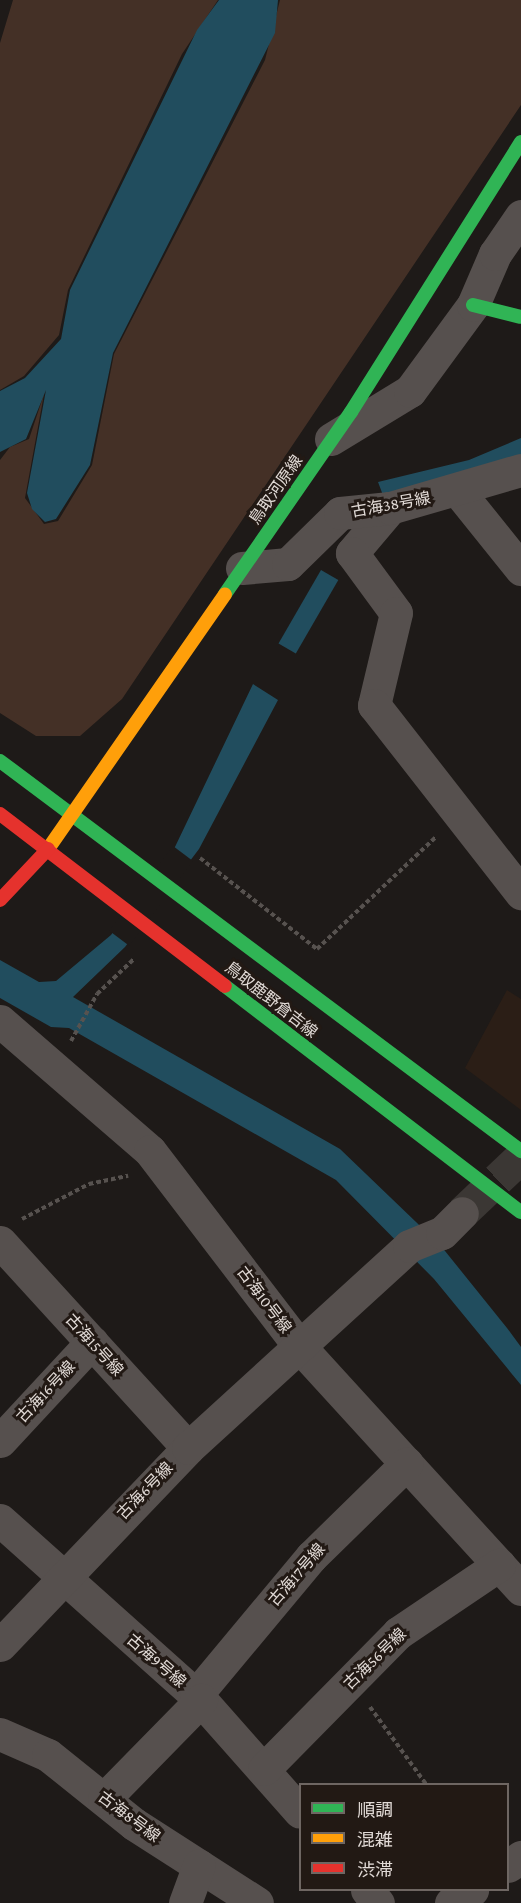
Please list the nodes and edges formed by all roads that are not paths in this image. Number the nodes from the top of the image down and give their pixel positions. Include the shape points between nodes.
1 (521, 142) edge
2 (521, 216) edge
3 (473, 306) junction
4 (521, 317) edge
5 (331, 439) junction
6 (521, 470) edge
7 (459, 492) junction
8 (390, 508) junction
9 (242, 568) junction
10 (521, 569) edge
11 (0, 761) edge
12 (72, 813) junction
13 (1, 815) edge
14 (48, 849) junction
15 (521, 893) edge
16 (0, 900) edge
17 (0, 1021) edge
18 (521, 1151) edge
19 (521, 1212) edge
20 (462, 1213) tunnel mouth
21 (6, 1233) edge
22 (92, 1342) junction
23 (299, 1346) junction
24 (0, 1441) edge
25 (188, 1448) junction
26 (407, 1463) junction
27 (0, 1520) edge
28 (499, 1564) junction
29 (60, 1579) junction
30 (521, 1589) edge
31 (0, 1645) edge
32 (199, 1698) junction
33 (0, 1734) edge
34 (264, 1769) junction
35 (104, 1799) junction
36 (299, 1811) edge
37 (199, 1865) junction
38 (368, 1891) edge
39 (470, 1891) edge
40 (185, 1903) edge
41 (257, 1903) edge
42 (378, 1903) edge
43 (451, 1903) edge

1 - 5 main road, 鳥取河原線 via 464,240
2 - 3 street via 495,254
3 - 4 main road
3 - 5 street via 411,391
5 - 9 main road, 鳥取河原線
6 - 7 street, 古海38号線
7 - 8 street, 古海38号線
7 - 10 street
8 - 9 street, 古海38号線 via 340,513 288,564
8 - 15 street via 352,553 396,613 374,705
9 - 12 main road, 鳥取河原線
11 - 12 main road, 鳥取鹿野倉吉線
12 - 14 main road, 鳥取河原線
12 - 18 main road, 鳥取鹿野倉吉線
13 - 14 main road, 鳥取鹿野倉吉線
14 - 16 main road, 鳥取河原線
14 - 19 main road, 鳥取鹿野倉吉線
17 - 23 street, 古海10号線 via 164,1168
20 - 23 street, 古海6号線 via 442,1233 409,1246
21 - 22 street, 古海15号線
22 - 24 street, 古海16号線
22 - 25 street, 古海15号線
23 - 25 street, 古海6号線
23 - 26 street, 古海10号線
25 - 29 street, 古海6号線
26 - 28 street, 古海10号線
26 - 32 street, 古海17号線 via 311,1557
27 - 29 street, 古海9号線
28 - 30 street, 古海10号線
28 - 34 street, 古海56号線 via 398,1633
29 - 31 street, 古海6号線
29 - 32 street, 古海9号線
32 - 34 street, 古海9号線
32 - 35 street, 古海17号線
33 - 35 street, 古海8号線 via 48,1755
34 - 36 street, 古海9号線
35 - 37 street, 古海8号線
37 - 40 street
37 - 41 street, 古海8号線
38 - 42 street
39 - 43 street

